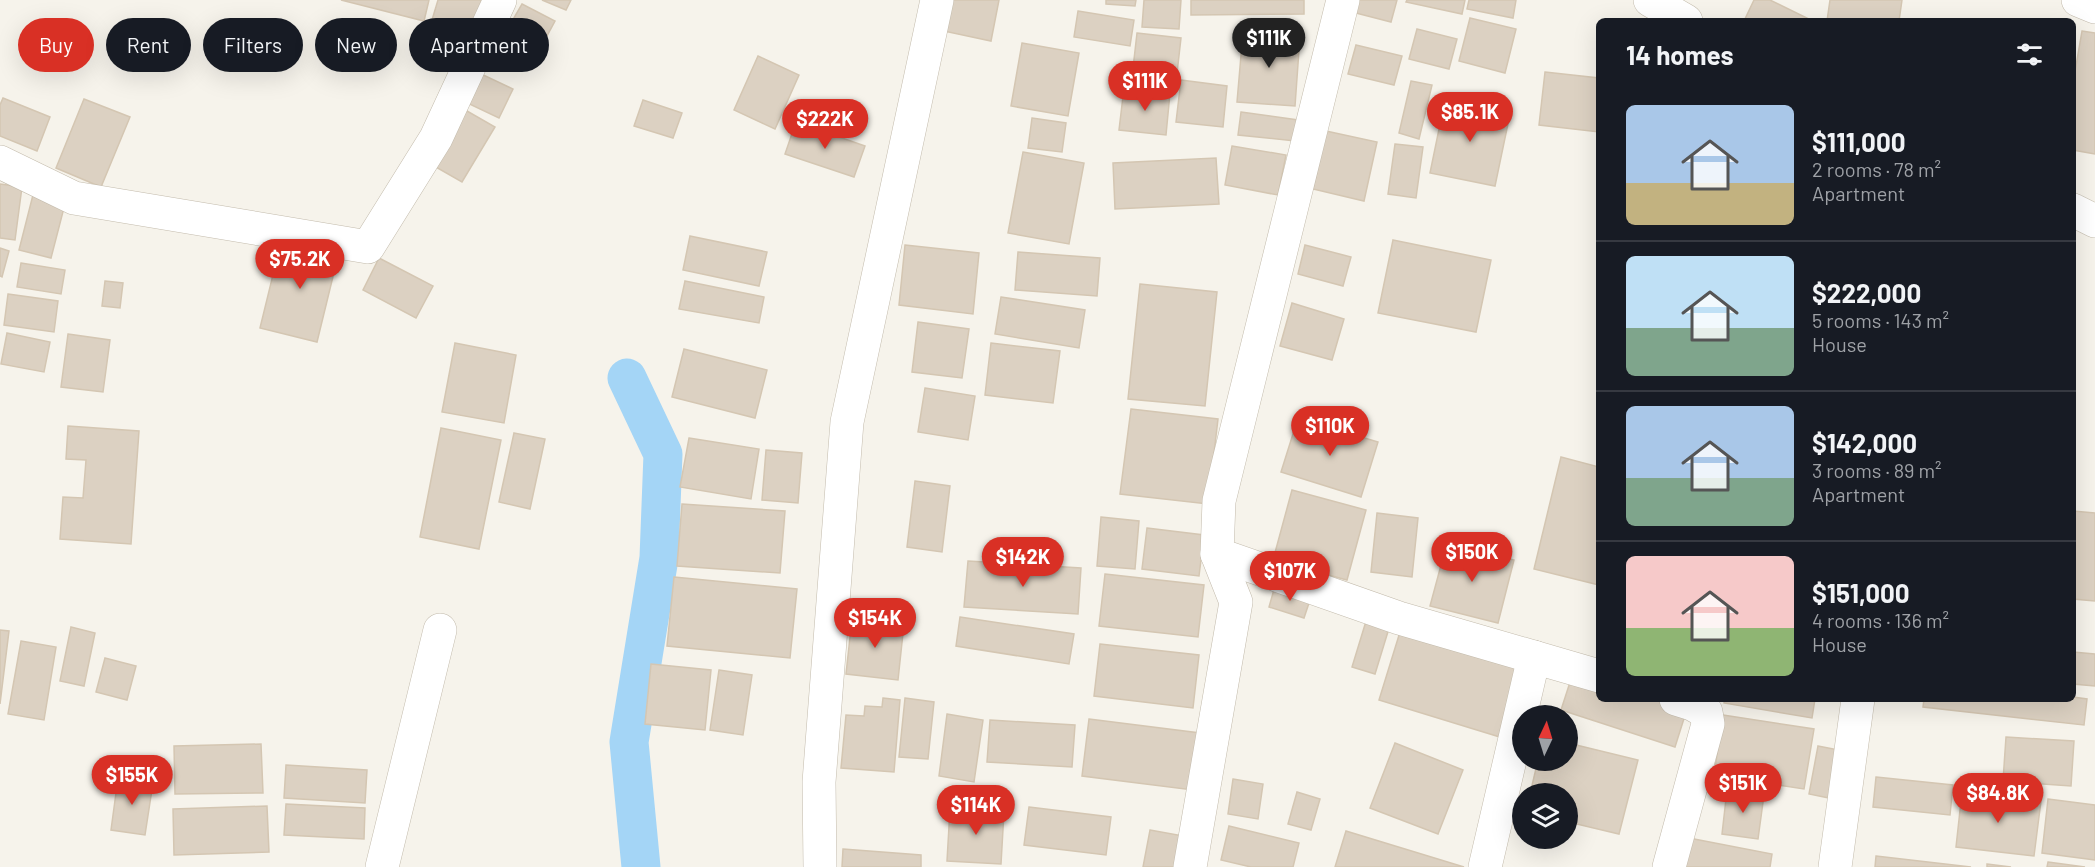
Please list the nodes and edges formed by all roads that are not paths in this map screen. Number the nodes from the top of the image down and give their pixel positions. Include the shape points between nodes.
1 (500, 0) edge
2 (937, 0) edge
3 (1343, 0) edge
4 (1650, 0) edge
5 (2078, 0) edge
6 (2095, 7) edge
7 (1681, 18) edge
8 (0, 162) edge
9 (2076, 211) edge
10 (2095, 220) edge
11 (1216, 554) junction
12 (440, 630) dead end
13 (1534, 657) junction
14 (1596, 675) edge
15 (1686, 702) edge
16 (1858, 702) edge
17 (382, 867) edge
18 (820, 867) edge
19 (1190, 867) edge
20 (1485, 867) edge
21 (1669, 867) edge
22 (1835, 867) edge

1 - 8 street via 436,138 368,247 74,198
2 - 18 street via 847,422 819,782
3 - 11 street via 1219,501
4 - 7 street
5 - 6 street
9 - 10 street
11 - 13 street via 1399,618
11 - 19 street via 1236,602
12 - 17 street
13 - 14 street
13 - 20 street
15 - 21 street via 1706,712 1708,724
16 - 22 street

